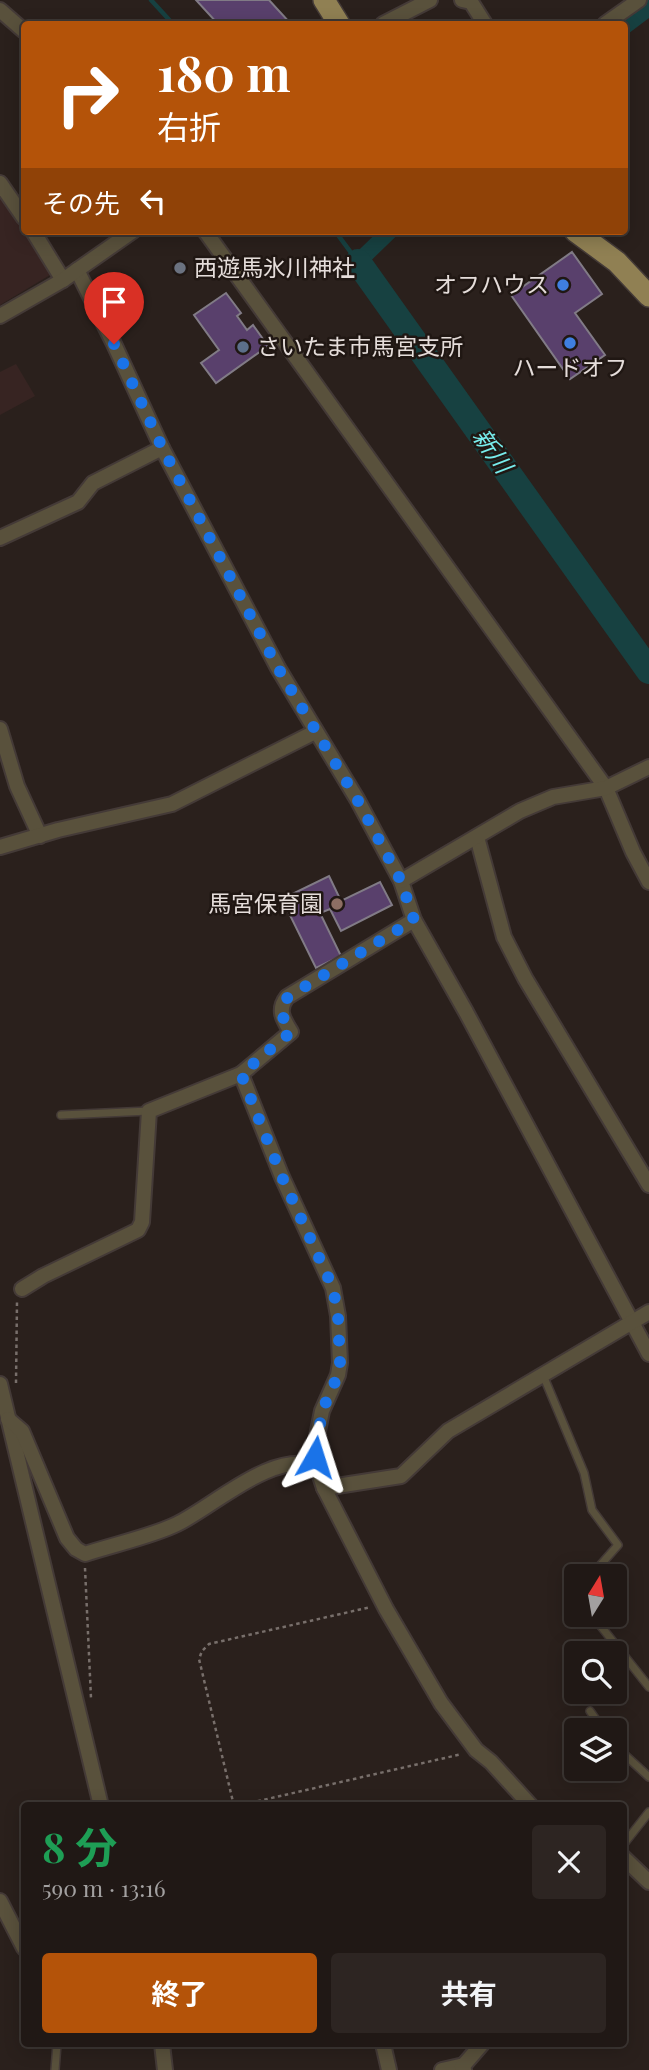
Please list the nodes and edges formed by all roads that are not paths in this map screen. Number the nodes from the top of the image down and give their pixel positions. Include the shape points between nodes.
1 (324, 0) edge
2 (430, 0) edge
3 (462, 0) edge
4 (639, 0) edge
5 (0, 10) edge
6 (337, 21) edge
7 (389, 21) edge
8 (483, 21) edge
9 (609, 21) edge
10 (21, 28) edge
11 (0, 183) edge
12 (21, 214) edge
13 (35, 235) edge
14 (128, 235) edge
15 (208, 235) edge
16 (580, 235) edge
17 (77, 270) junction
18 (63, 280) junction
19 (649, 296) edge
20 (0, 316) edge
21 (162, 447) junction
22 (0, 538) edge
23 (0, 729) edge
24 (315, 732) junction
25 (649, 767) edge
26 (606, 788) junction
27 (40, 836) junction
28 (477, 837) junction
29 (0, 847) edge
30 (401, 881) junction
31 (649, 883) edge
32 (414, 920) junction
33 (241, 1074) junction
34 (149, 1111) junction
35 (61, 1115) dead end
36 (649, 1185) edge
37 (22, 1289) road end
38 (649, 1312) edge
39 (631, 1323) junction
40 (649, 1354) edge
41 (543, 1375) junction
42 (0, 1384) edge
43 (4, 1415) edge
44 (317, 1467) junction
45 (324, 1488) junction
46 (601, 1564) edge
47 (602, 1628) edge
48 (649, 1687) edge
49 (590, 1712) dead end
50 (594, 1718) edge
51 (627, 1757) edge
52 (649, 1777) edge
53 (100, 1802) edge
54 (527, 1802) edge
55 (649, 1812) edge
56 (627, 1840) edge
57 (627, 1861) edge
58 (649, 1882) edge
59 (0, 1901) edge
60 (21, 1942) edge
61 (57, 2047) edge
62 (162, 2047) edge
63 (384, 2047) edge
64 (480, 2047) edge
65 (464, 2067) edge
66 (55, 2070) edge
67 (165, 2070) edge
68 (389, 2070) edge
69 (442, 2070) edge

1 - 6 main road
2 - 7 street
3 - 8 street via 471,2
4 - 9 street
5 - 10 street
11 - 12 street
13 - 18 street
14 - 17 street
15 - 26 street
16 - 19 main road via 617,262
17 - 18 street
17 - 21 street
18 - 20 street
21 - 22 street via 93,483 78,502
21 - 24 street
23 - 27 street via 17,786
24 - 27 street via 172,803
24 - 30 street
25 - 26 street
26 - 28 street via 553,797
26 - 31 street
27 - 29 street
28 - 30 street
28 - 36 street via 504,937
30 - 32 street
32 - 33 street via 288,997 281,1013 291,1032
32 - 39 street
33 - 34 street
33 - 44 street via 333,1288 340,1363 319,1423
34 - 35 lane
34 - 37 street via 138,1230
38 - 39 street
39 - 40 street
39 - 41 street
41 - 45 street via 448,1432 401,1476
41 - 46 lane via 584,1473 592,1510 618,1545
42 - 43 street
43 - 44 street via 22,1431 67,1538 85,1554 176,1525 254,1477 285,1464 304,1462
43 - 53 street
44 - 45 street
45 - 54 street via 441,1703 476,1750
47 - 48 lane
49 - 50 lane
51 - 52 lane
55 - 56 lane
57 - 58 street
59 - 60 street
61 - 66 lane
62 - 67 street
63 - 68 street
64 - 65 street
65 - 69 street

